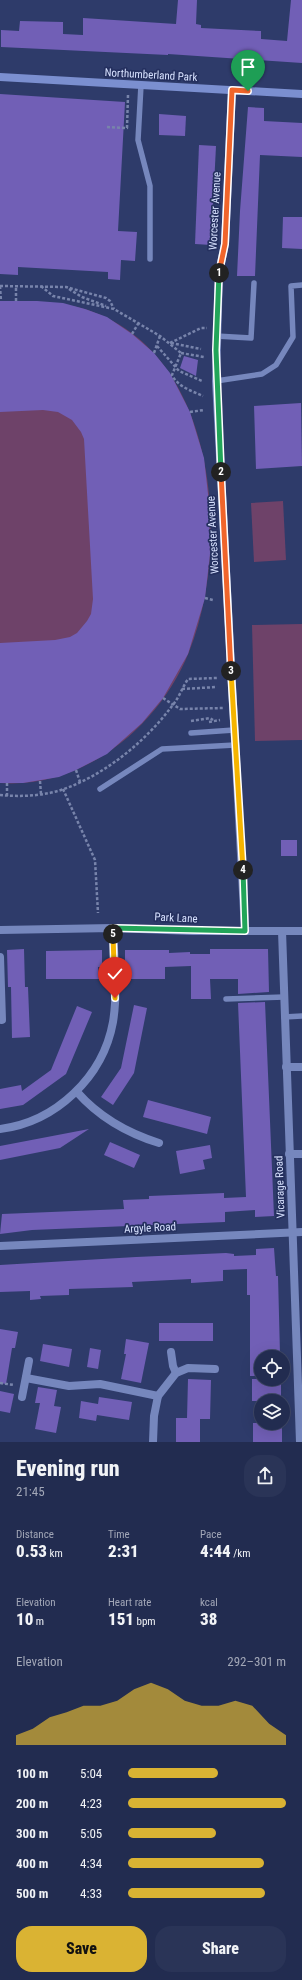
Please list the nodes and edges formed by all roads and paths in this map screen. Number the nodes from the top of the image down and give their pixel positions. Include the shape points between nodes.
1 (0, 77) edge
2 (141, 85) junction
3 (232, 90) junction
4 (302, 94) edge
5 (128, 95) dead end
6 (107, 127) dead end
7 (150, 259) dead end
8 (254, 283) dead end
9 (302, 285) edge
10 (0, 286) edge
11 (16, 286) junction
12 (41, 286) junction
13 (66, 287) junction
14 (1, 301) edge
15 (16, 301) dead end
16 (114, 309) junction
17 (138, 324) junction
18 (207, 328) dead end
19 (132, 334) dead end
20 (160, 336) junction
21 (216, 336) junction
22 (170, 343) junction
23 (157, 346) junction
24 (200, 349) dead end
25 (181, 353) junction
26 (154, 354) dead end
27 (204, 358) dead end
28 (176, 367) junction
29 (202, 381) dead end
30 (216, 381) junction
31 (203, 396) dead end
32 (204, 410) dead end
33 (190, 412) dead end
34 (205, 598) dead end
35 (213, 600) dead end
36 (216, 678) dead end
37 (217, 687) dead end
38 (181, 689) junction
39 (163, 698) dead end
40 (174, 704) junction
41 (233, 708) junction
42 (220, 720) dead end
43 (191, 721) dead end
44 (234, 730) junction
45 (191, 733) dead end
46 (235, 745) junction
47 (76, 770) dead end
48 (40, 781) dead end
49 (80, 782) junction
50 (8, 783) dead end
51 (63, 789) junction
52 (100, 790) dead end
53 (41, 794) junction
54 (0, 796) edge
55 (7, 796) junction
56 (98, 913) dead end
57 (113, 928) junction
58 (0, 930) edge
59 (302, 930) edge
60 (245, 931) junction
61 (282, 931) junction
62 (0, 957) edge
63 (284, 997) junction
64 (226, 999) dead end
65 (284, 1016) junction
66 (302, 1016) edge
67 (2, 1020) dead end
68 (286, 1067) junction
69 (302, 1067) edge
70 (76, 1092) junction
71 (0, 1129) edge
72 (159, 1143) dead end
73 (289, 1154) junction
74 (302, 1154) edge
75 (292, 1232) junction
76 (302, 1232) edge
77 (0, 1246) edge
78 (171, 1352) dead end
79 (29, 1361) dead end
80 (215, 1369) dead end
81 (176, 1373) junction
82 (26, 1378) junction
83 (0, 1383) edge
84 (24, 1387) junction
85 (158, 1396) junction
86 (22, 1398) dead end
87 (153, 1442) edge
88 (300, 1442) edge

1 - 2 street, Northumberland Park
2 - 3 street, Northumberland Park
2 - 7 lane via 138,140 150,186
3 - 4 street, Northumberland Park
3 - 21 street, Worcester Avenue via 225,244 219,272
5 - 6 path via 126,128
8 - 21 lane via 251,338
9 - 30 lane via 291,286 293,337 276,366 262,374
10 - 11 path
10 - 14 path
11 - 12 path
11 - 15 path
12 - 13 path
12 - 16 path via 54,296
13 - 16 path via 82,297
13 - 16 path via 106,298
16 - 17 path
17 - 19 path
17 - 20 path
18 - 22 path via 201,328
20 - 22 path
20 - 23 path
21 - 30 street, Worcester Avenue
22 - 24 path
22 - 25 path
23 - 26 path
23 - 28 path
25 - 27 path
25 - 28 path
28 - 29 path via 179,371
28 - 31 path via 172,375 175,380
30 - 41 street, Worcester Avenue
32 - 33 path
34 - 35 path
36 - 38 path via 188,679
37 - 38 path
38 - 40 path
39 - 40 path
40 - 41 path via 180,709 190,710
40 - 49 path via 144,738 117,759
41 - 44 street, Worcester Avenue
42 - 43 path via 210,718
44 - 45 lane
44 - 46 street, Worcester Avenue
46 - 52 lane via 162,749
46 - 60 street, Worcester Avenue
47 - 49 path
48 - 53 path
49 - 51 path
50 - 55 path
51 - 53 path
51 - 56 path via 95,860
53 - 55 path
54 - 55 path
57 - 58 street, Park Lane
57 - 60 street, Park Lane
57 - 70 street via 113,1022 102,1056
59 - 61 street, Park Lane
60 - 61 street, Park Lane
61 - 63 street, Vicarage Road
62 - 67 street
63 - 64 lane
63 - 65 street, Vicarage Road
65 - 66 lane
65 - 68 street, Vicarage Road
68 - 69 street
68 - 73 street, Vicarage Road
70 - 71 street via 61,1105 36,1119 20,1126
70 - 72 street via 99,1114 133,1133
73 - 74 street
73 - 75 street, Vicarage Road
75 - 76 street, Argyle Road
75 - 77 street, Argyle Road
75 - 88 street, Vicarage Road
78 - 81 street
79 - 82 street
80 - 81 street via 188,1368
81 - 85 street
82 - 84 street
82 - 85 street via 69,1386 100,1384
83 - 84 path
84 - 86 street
85 - 87 street

